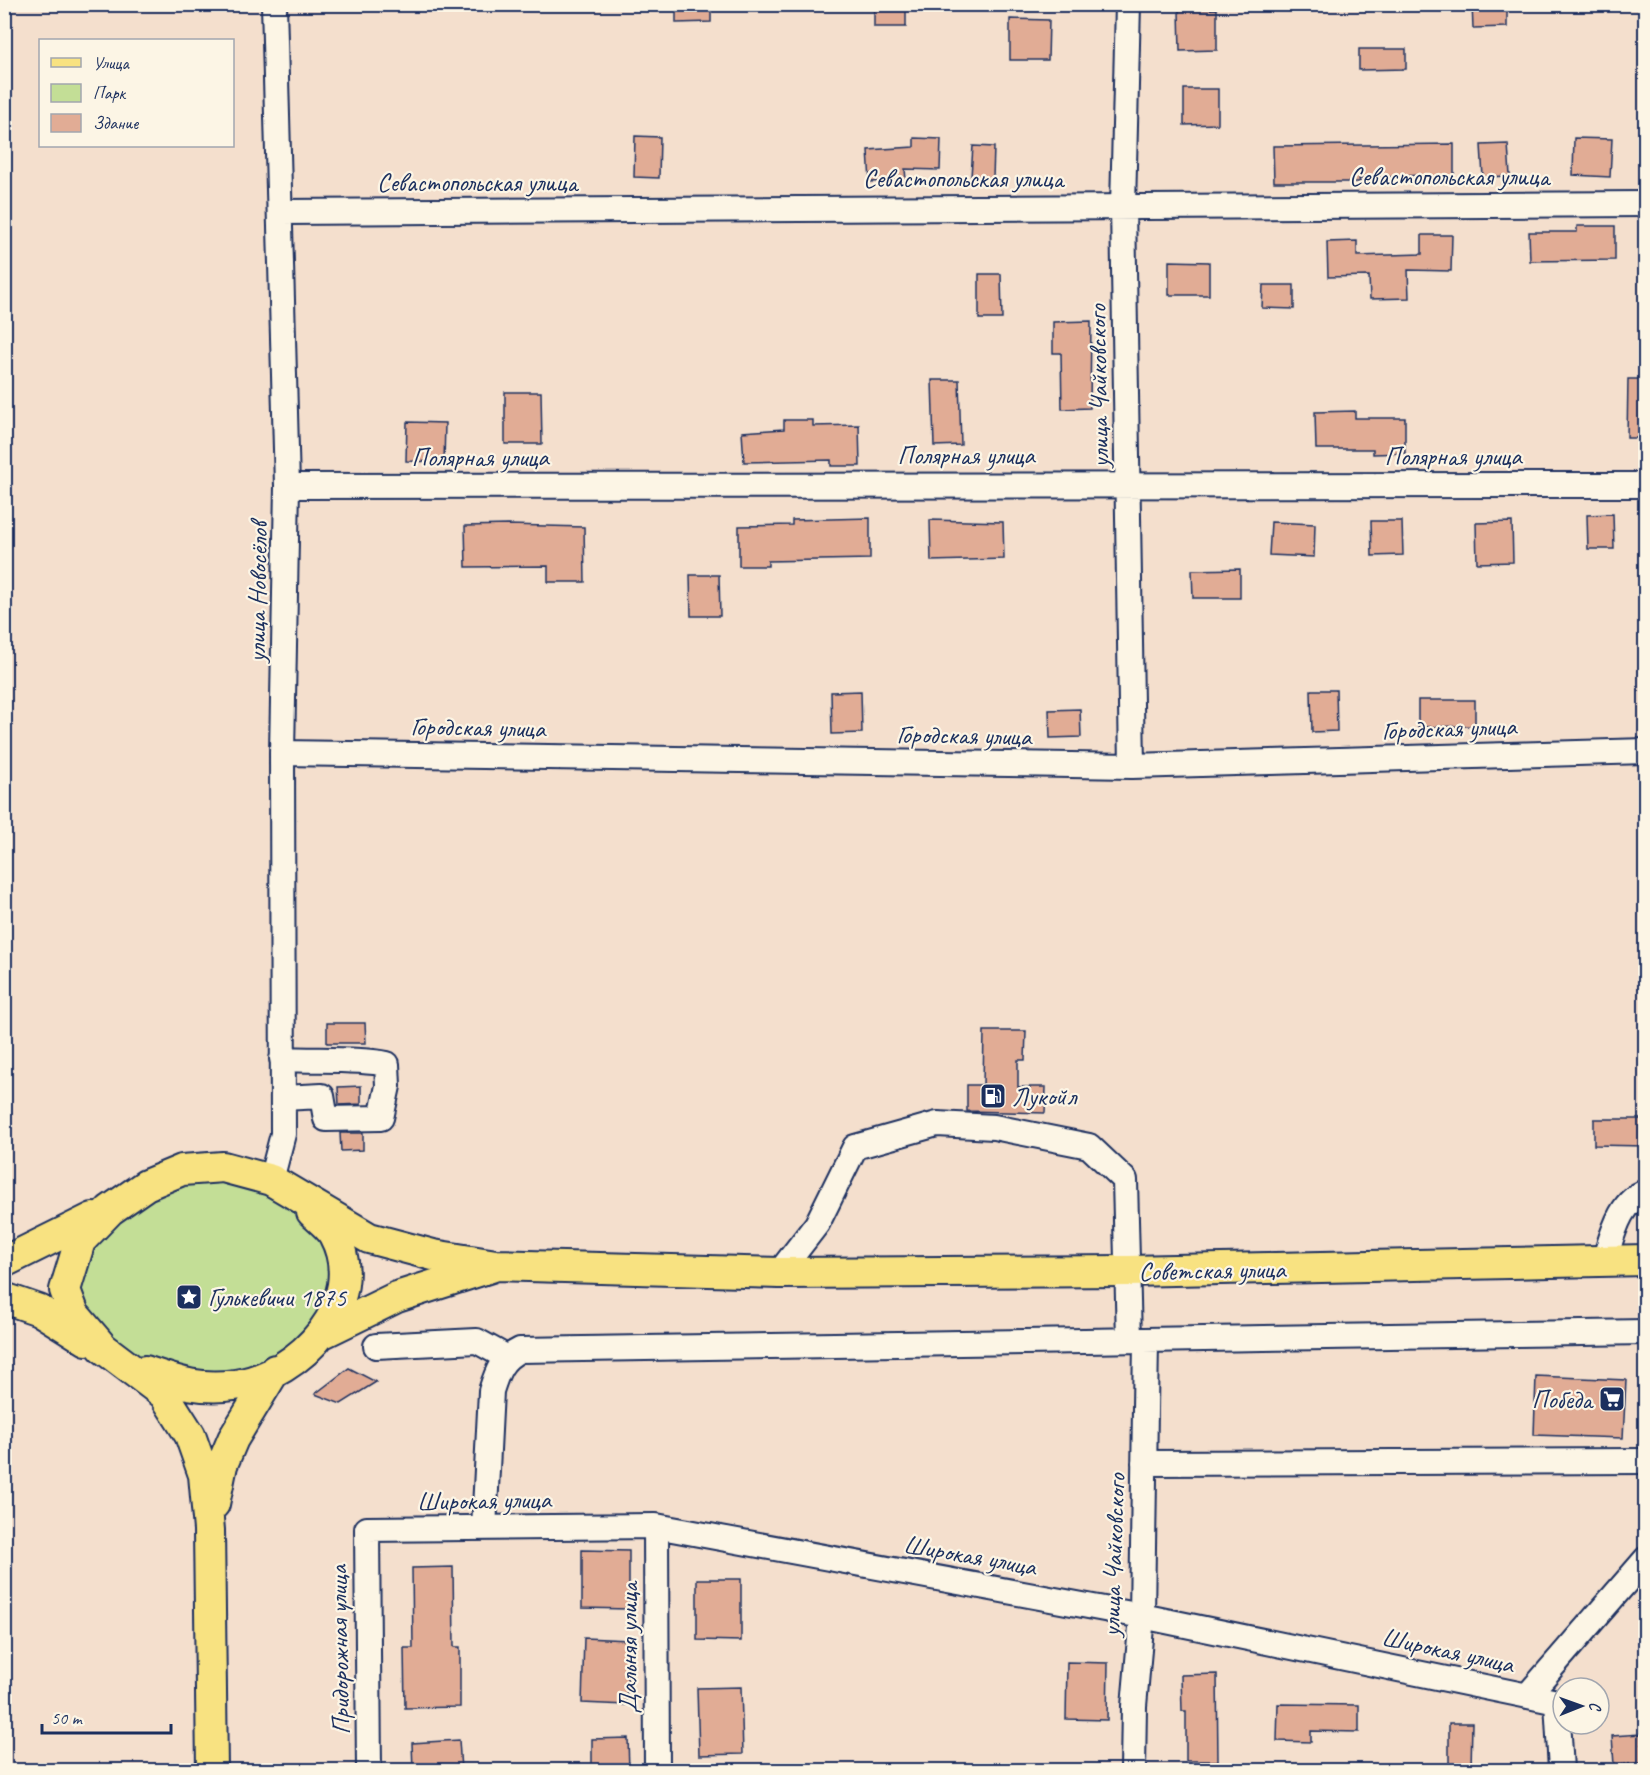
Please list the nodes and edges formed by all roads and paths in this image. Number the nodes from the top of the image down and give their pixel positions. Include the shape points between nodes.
1 (274, 4) edge
2 (1128, 4) edge
3 (1646, 204) edge
4 (1123, 206) junction
5 (280, 212) junction
6 (1129, 483) junction
7 (1646, 485) edge
8 (287, 486) junction
9 (1646, 751) edge
10 (282, 753) junction
11 (1132, 766) junction
12 (282, 1059) junction
13 (283, 1098) junction
14 (271, 1180) junction
15 (1646, 1192) edge
16 (297, 1196) junction
17 (110, 1210) junction
18 (1646, 1260) edge
19 (1604, 1261) junction
20 (4, 1262) edge
21 (496, 1265) junction
22 (1128, 1271) junction
23 (779, 1273) junction
24 (4, 1298) edge
25 (1646, 1332) edge
26 (321, 1334) junction
27 (1137, 1340) junction
28 (376, 1346) dead end
29 (103, 1348) junction
30 (506, 1357) junction
31 (130, 1367) junction
32 (275, 1370) junction
33 (1646, 1461) edge
34 (1144, 1463) junction
35 (656, 1526) junction
36 (484, 1528) junction
37 (367, 1529) joint
38 (209, 1530) junction
39 (1646, 1559) edge
40 (1142, 1616) junction
41 (1527, 1696) junction
42 (212, 1770) edge
43 (369, 1770) edge
44 (657, 1770) edge
45 (1133, 1770) edge
46 (1561, 1770) edge

1 - 5 street, улица Новосёлов
2 - 4 street, улица Чайковского
3 - 4 street, Севастопольская улица
4 - 5 street, Севастопольская улица
4 - 6 street, улица Чайковского
5 - 8 street, улица Новосёлов
6 - 7 street, Полярная улица
6 - 8 street, Полярная улица
6 - 11 street, улица Чайковского
8 - 10 street, улица Новосёлов
9 - 11 street, Городская улица
10 - 11 street, Городская улица
10 - 12 street, улица Новосёлов
12 - 13 street, улица Новосёлов
12 - 13 street via 387,1064 388,1086 381,1118 326,1119 322,1096
13 - 14 street, улица Новосёлов via 283,1134
14 - 16 main road
14 - 17 main road via 223,1167 182,1170 146,1185
15 - 19 street via 1629,1202
16 - 21 main road via 369,1238 433,1255
16 - 26 main road via 334,1234 345,1271 339,1305
17 - 20 main road
17 - 29 main road via 80,1241 65,1290 74,1314
18 - 19 main road, Советская улица
19 - 22 main road, Советская улица
21 - 23 main road, Советская улица
21 - 26 main road via 398,1297
22 - 23 main road, Советская улица
22 - 23 street, улица Чайковского via 1125,1180 1089,1146 994,1127 937,1124 855,1147 817,1224
22 - 27 street, улица Чайковского
24 - 29 main road via 39,1310
25 - 27 street
26 - 32 main road via 302,1353
27 - 30 street via 520,1350
27 - 34 street, улица Чайковского
28 - 30 street via 477,1341
29 - 31 main road
30 - 36 street via 491,1391
31 - 32 main road via 192,1387 237,1384
31 - 38 main road via 164,1394 190,1435 204,1475
32 - 38 main road via 233,1439 222,1465
33 - 34 street
34 - 40 street, улица Чайковского
35 - 36 street, Широкая улица
35 - 40 street, Широкая улица
35 - 44 street, Дальняя улица
36 - 37 street, Широкая улица
37 - 43 street, Придорожная улица
38 - 42 main road
39 - 41 street
40 - 41 street, Широкая улица
40 - 45 street, улица Чайковского
41 - 46 street, Широкая улица via 1557,1702

